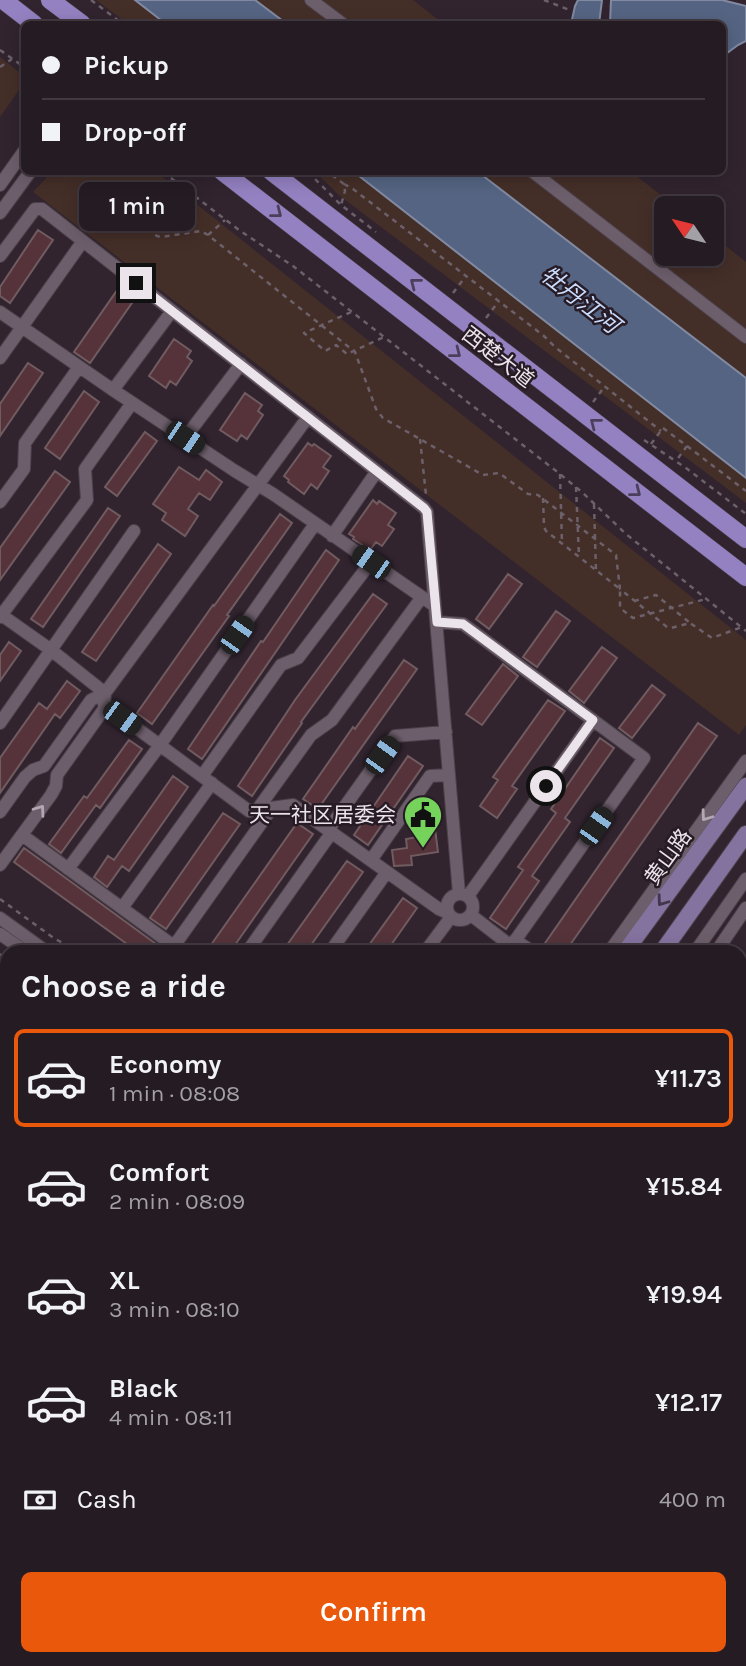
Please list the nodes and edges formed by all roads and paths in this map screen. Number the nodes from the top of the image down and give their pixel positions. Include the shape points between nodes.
1 (3, 0) edge
2 (50, 0) edge
3 (91, 0) edge
4 (311, 0) edge
5 (544, 0) edge
6 (572, 11) dead end
7 (30, 21) edge
8 (78, 21) edge
9 (119, 21) edge
10 (339, 21) edge
11 (0, 50) edge
12 (12, 59) junction
13 (21, 65) edge
14 (0, 67) edge
15 (21, 155) edge
16 (28, 175) edge
17 (118, 175) edge
18 (167, 175) edge
19 (227, 175) edge
20 (275, 175) edge
21 (312, 175) edge
22 (332, 175) edge
23 (537, 175) edge
24 (344, 184) junction
25 (0, 185) edge
26 (341, 205) junction
27 (0, 213) edge
28 (225, 220) junction
29 (208, 235) junction
30 (383, 238) dead end
31 (83, 241) junction
32 (0, 256) edge
33 (466, 276) junction
34 (453, 293) dead end
35 (499, 301) junction
36 (172, 311) junction
37 (0, 312) edge
38 (352, 312) junction
39 (486, 318) dead end
40 (322, 325) junction
41 (22, 327) junction
42 (384, 337) junction
43 (746, 337) edge
44 (354, 351) junction
45 (0, 358) edge
46 (241, 364) junction
47 (79, 367) junction
48 (605, 386) junction
49 (113, 390) junction
50 (132, 402) junction
51 (601, 408) dead end
52 (308, 417) junction
53 (661, 431) junction
54 (640, 437) dead end
55 (185, 438) junction
56 (420, 439) junction
57 (651, 444) junction
58 (687, 446) junction
59 (676, 461) junction
60 (377, 471) junction
61 (560, 474) junction
62 (258, 485) junction
63 (576, 487) junction
64 (746, 491) edge
65 (543, 498) junction
66 (0, 502) edge
67 (594, 504) junction
68 (427, 512) junction
69 (561, 512) junction
70 (746, 514) edge
71 (315, 524) junction
72 (578, 525) junction
73 (134, 531) dead end
74 (332, 536) junction
75 (595, 539) junction
76 (746, 540) edge
77 (562, 544) junction
78 (579, 557) junction
79 (371, 562) junction
80 (596, 571) junction
81 (746, 577) edge
82 (620, 589) junction
83 (422, 597) junction
84 (706, 598) junction
85 (634, 601) junction
86 (435, 606) junction
87 (671, 608) junction
88 (651, 614) junction
89 (0, 615) edge
90 (437, 622) junction
91 (690, 623) junction
92 (742, 627) junction
93 (746, 631) edge
94 (51, 650) junction
95 (104, 699) junction
96 (593, 720) junction
97 (0, 723) edge
98 (446, 732) junction
99 (160, 745) junction
100 (746, 761) edge
101 (449, 775) junction
102 (207, 780) junction
103 (746, 786) edge
104 (272, 807) junction
105 (1, 808) edge
106 (257, 810) junction
107 (330, 831) junction
108 (746, 834) edge
109 (22, 835) junction
110 (371, 860) junction
111 (0, 864) edge
112 (68, 869) junction
113 (387, 872) junction
114 (746, 879) edge
115 (464, 895) junction
116 (0, 899) edge
117 (122, 908) junction
118 (746, 908) edge
119 (449, 915) junction
120 (471, 915) junction
121 (0, 918) edge
122 (0, 934) edge
123 (16, 945) edge
124 (37, 945) edge
125 (67, 945) edge
126 (173, 945) edge
127 (181, 945) edge
128 (252, 945) edge
129 (335, 945) edge
130 (430, 945) edge
131 (510, 945) edge
132 (512, 945) edge
133 (613, 945) edge
134 (630, 945) edge
135 (667, 945) edge
136 (700, 945) edge
137 (721, 945) edge

1 - 7 highway
2 - 8 highway
3 - 9 path
4 - 10 street
5 - 6 path
11 - 12 path
12 - 13 path
12 - 14 path
15 - 25 street
16 - 27 street
17 - 29 path via 120,207 157,236 201,230
18 - 28 path
19 -> 81 highway, 西楚大道
76 -> 20 highway, 西楚大道
21 - 26 path
22 - 24 path
23 - 43 street
24 - 26 path
24 - 33 path
26 - 30 path
28 - 29 path
28 - 38 path
29 - 40 path
31 - 32 street via 42,209 35,209
31 - 36 street
31 - 41 street
33 - 34 path
33 - 35 path
35 - 39 path
35 - 48 path
36 - 46 street
36 - 49 street
37 - 41 street
38 - 40 path
38 - 42 path
40 - 44 path
40 - 44 path via 303,333 325,351 337,345 347,354
41 - 45 street
41 - 47 street
42 - 44 path
42 - 61 path
44 - 56 path via 379,414
46 - 52 street
46 - 55 street
47 - 49 street
47 - 66 street via 26,443 24,469
48 - 51 path via 593,402
48 - 53 path
49 - 50 street
50 - 55 street
50 - 89 street via 85,469 87,500
52 - 60 street
52 - 62 street
53 - 57 path
53 - 58 path via 663,428
54 - 57 path
55 - 62 street
56 - 65 path via 483,475 499,473 528,494
56 - 68 path
57 - 59 path
58 - 59 path
58 - 64 path
59 - 70 path
60 - 68 street
60 - 74 street
61 - 63 path
61 - 69 path
62 - 71 street
62 - 95 street
63 - 67 path
63 - 72 path
65 - 69 path
65 - 77 path via 544,527
67 - 75 path
67 - 84 path
68 - 86 street
69 - 72 path
69 - 77 path
71 - 74 street
71 - 99 street
72 - 75 path
72 - 78 path
73 - 94 street
74 - 79 street
75 - 80 path
75 - 82 path via 616,555
77 - 78 path
78 - 80 path
79 - 83 street
79 - 102 street via 298,658 281,665
80 - 82 path
82 - 85 path
82 - 88 path via 620,608 633,618
83 - 86 street
83 - 106 street via 332,720 311,734
84 - 87 path
84 - 92 path
85 - 87 path via 656,596
85 - 88 path
86 - 90 street
87 - 88 path
87 - 91 path
88 - 91 path via 671,628
89 - 94 street
90 - 96 street via 463,624
90 - 98 street
91 - 92 path via 712,638
92 - 93 path
94 - 95 street
94 - 97 street
95 - 99 street
95 - 105 street via 91,700 44,766 33,769
109 -> 95 street via 104,709
96 - 115 street
96 - 132 street via 644,758
98 - 101 street
98 - 107 street via 395,736
99 - 102 street
99 - 112 street
100 -> 133 street
101 - 110 street via 430,776
101 - 115 street
102 - 106 street via 249,811
102 - 117 street
103 -> 134 main road, 黄山路
104 - 106 street
104 - 107 street via 293,805
104 - 127 street
107 - 110 street
107 - 128 street
108 - 135 main road
109 - 111 street
109 - 112 street
110 - 113 street
112 - 117 street
113 - 119 street
113 - 129 street
114 - 136 street
115 - 119 street via 451,897
115 - 120 street via 474,907
116 - 125 path
117 - 126 street
118 - 137 street
119 - 120 street via 459,920
119 - 130 street
120 - 131 street
121 - 124 street
122 - 123 street

